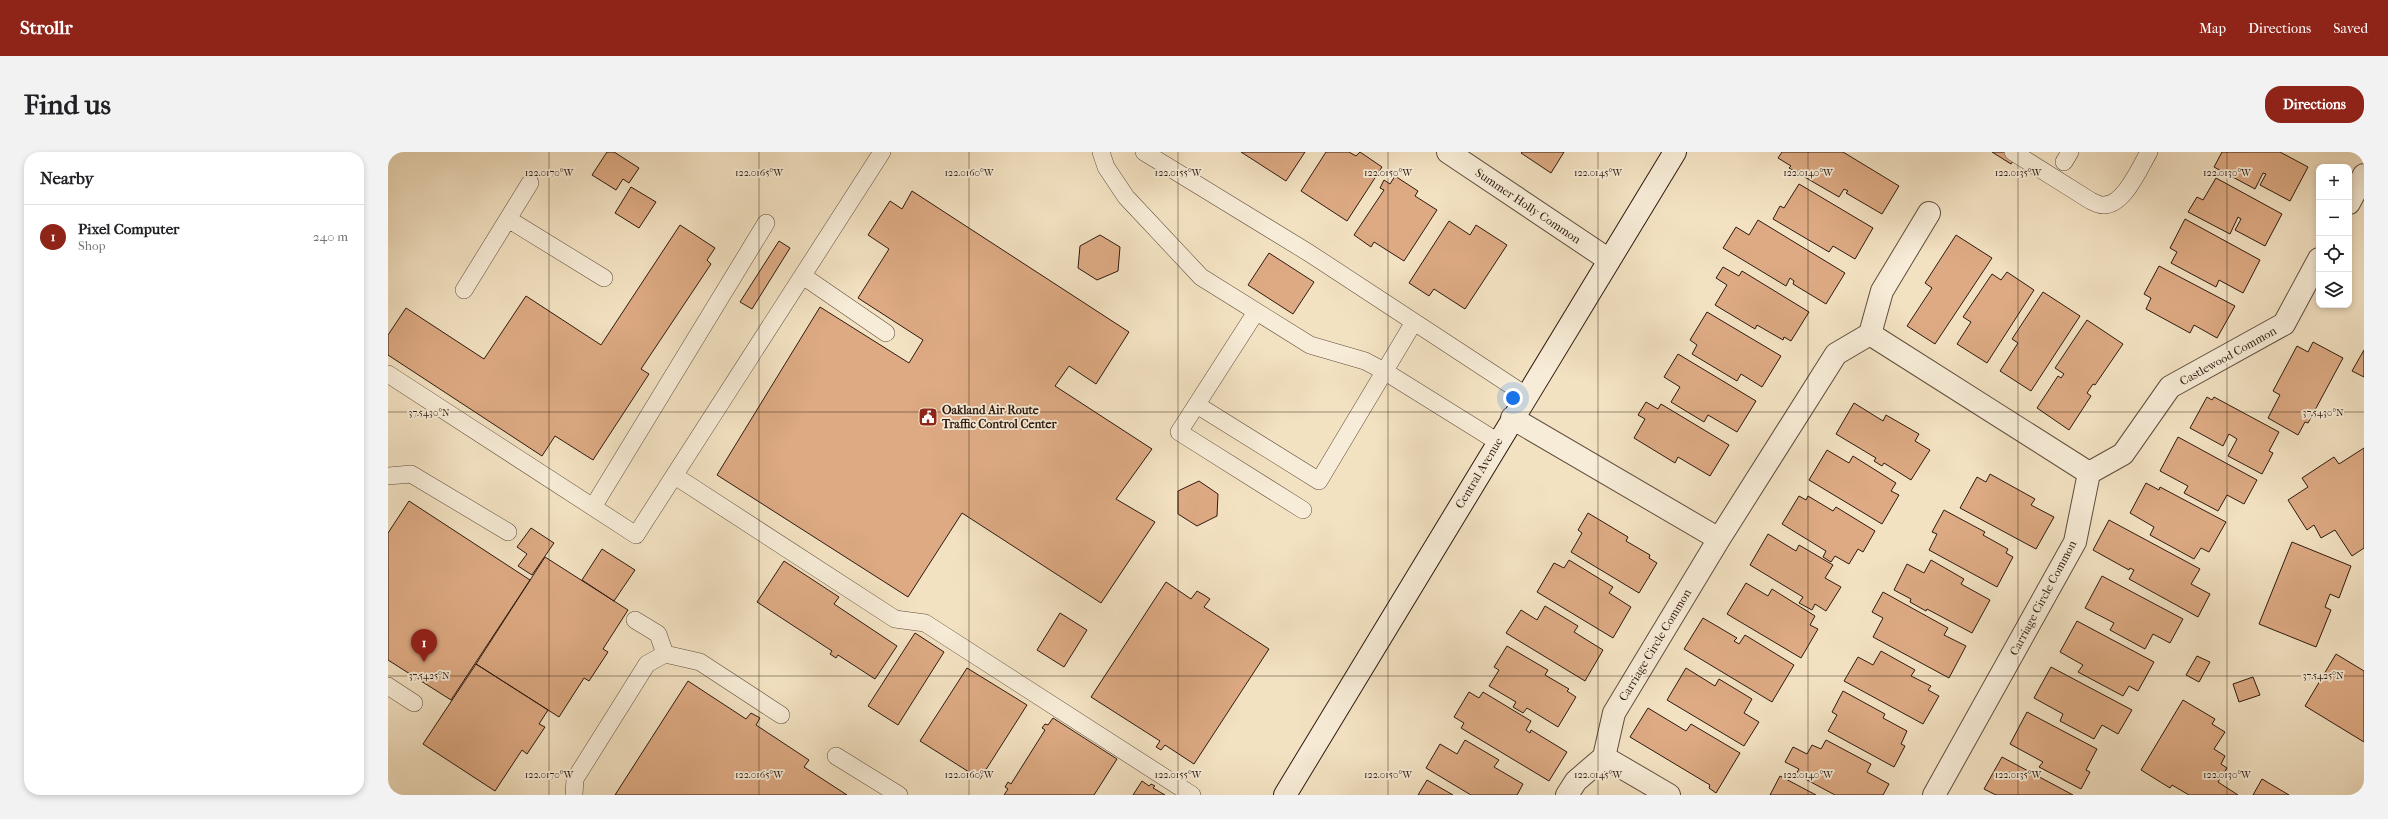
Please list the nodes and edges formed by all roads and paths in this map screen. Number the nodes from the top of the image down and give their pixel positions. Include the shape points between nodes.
1 (882, 152) edge
2 (1101, 152) edge
3 (1144, 152) edge
4 (1448, 152) edge
5 (1675, 152) edge
6 (2013, 152) edge
7 (2149, 152) edge
8 (2364, 175) edge
9 (530, 184) dead end
10 (2351, 200) edge
11 (1929, 213) dead end
12 (508, 219) junction
13 (766, 223) dead end
14 (1609, 260) junction
15 (2316, 265) edge
16 (803, 276) junction
17 (604, 278) dead end
18 (464, 290) dead end
19 (1256, 312) junction
20 (1414, 322) junction
21 (886, 333) dead end
22 (1870, 334) junction
23 (1384, 370) junction
24 (388, 374) edge
25 (1527, 396) junction
26 (1197, 405) junction
27 (1512, 418) junction
28 (1498, 442) junction
29 (2088, 473) junction
30 (388, 476) edge
31 (675, 476) junction
32 (593, 507) junction
33 (1303, 510) dead end
34 (508, 532) dead end
35 (1719, 539) junction
36 (635, 620) dead end
37 (665, 654) junction
38 (388, 686) edge
39 (414, 703) dead end
40 (781, 715) dead end
41 (836, 756) dead end
42 (1604, 757) junction
43 (574, 795) edge
44 (899, 795) edge
45 (1192, 795) edge
46 (1285, 795) edge
47 (1567, 795) edge
48 (1669, 795) edge
49 (1934, 795) edge

1 - 16 lane
2 - 19 lane via 1106,167 1126,197 1201,277
3 - 20 lane via 1309,252
4 - 14 street, Summer Holly Common
5 - 14 street, Central Avenue
6 - 7 lane via 2103,206 2113,204 2124,193
8 - 10 street
9 - 12 lane
11 - 22 street via 1882,291
12 - 17 lane
12 - 18 lane
13 - 32 lane
14 - 25 street, Central Avenue
15 - 29 street, Castlewood Common via 2284,324 2170,387 2122,454
16 - 21 lane
16 - 31 lane
19 - 23 lane via 1310,345 1365,360
19 - 26 lane
20 - 23 lane
20 - 25 lane
22 - 29 street
22 - 35 street, Carriage Circle Common via 1836,354
23 - 26 lane via 1319,481
23 - 28 lane
24 - 32 lane
25 - 27 street, Central Avenue
26 - 33 lane via 1179,432
27 - 28 street, Central Avenue
27 - 35 street
28 - 46 street, Central Avenue
29 - 49 street, Carriage Circle Common via 2075,542
30 - 34 lane via 411,474
31 - 32 lane via 636,535
31 - 45 lane via 895,619 925,623
35 - 42 street, Carriage Circle Common via 1614,713
36 - 37 lane via 658,634
37 - 40 lane via 700,662
37 - 43 lane via 647,664 575,779
38 - 39 lane
41 - 44 lane
42 - 47 street via 1576,781
42 - 48 street

